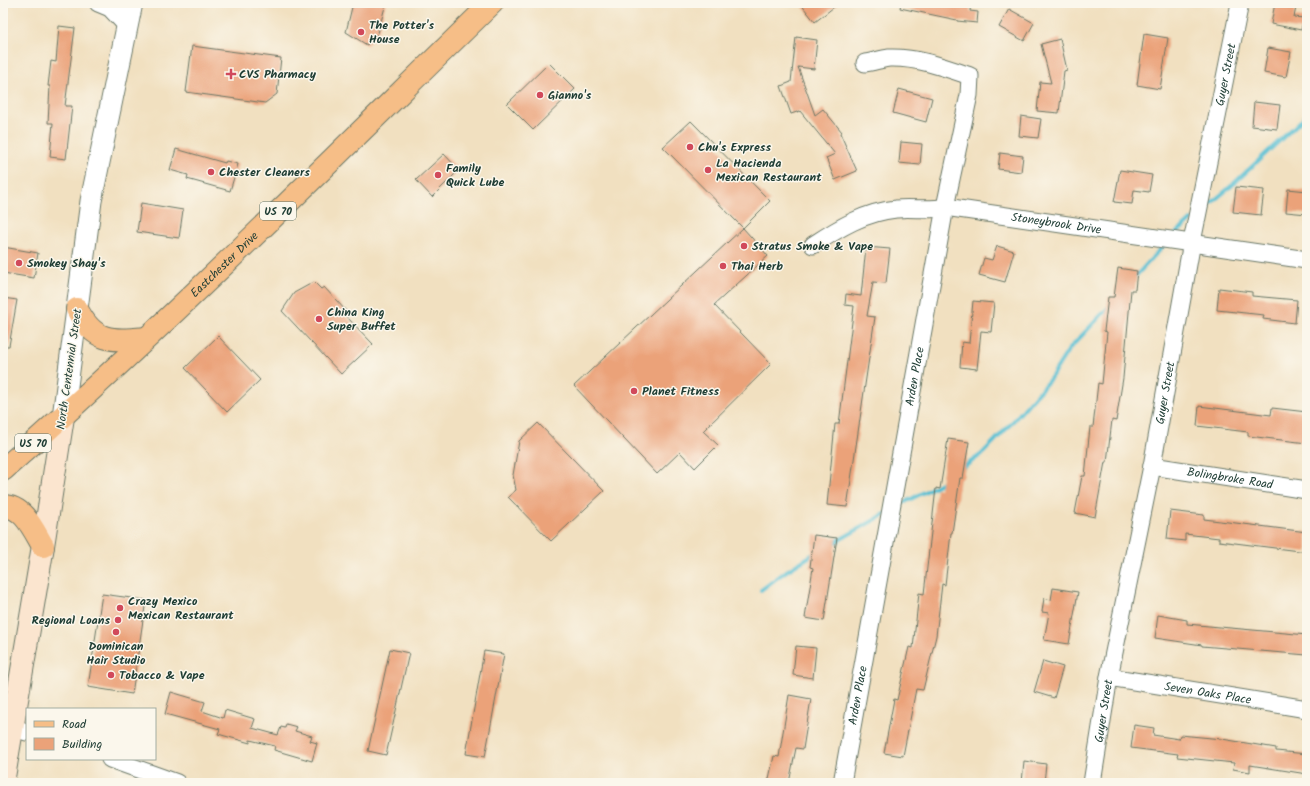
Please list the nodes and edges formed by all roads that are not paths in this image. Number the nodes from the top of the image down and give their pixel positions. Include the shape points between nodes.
1 (98, 3) edge
2 (132, 3) edge
3 (492, 3) edge
4 (1240, 3) edge
5 (127, 26) junction
6 (865, 63) dead end
7 (946, 207) junction
8 (1192, 242) junction
9 (813, 245) dead end
10 (1307, 260) edge
11 (77, 309) junction
12 (146, 338) junction
13 (63, 417) junction
14 (1152, 466) junction
15 (3, 470) edge
16 (1307, 490) edge
17 (3, 506) edge
18 (43, 546) junction
19 (1109, 677) junction
20 (1307, 709) edge
21 (20, 730) edge
22 (113, 760) edge
23 (3, 783) edge
24 (177, 783) edge
25 (842, 783) edge
26 (1092, 783) edge

1 - 5 street via 110,8
2 - 5 street, North Centennial Street
3 - 12 main road, Eastchester Drive / US 70
4 - 8 street, Guyer Street
5 - 11 street, North Centennial Street via 91,201
6 - 7 street, Arden Place via 888,58 910,59 943,66 970,76 969,95
7 - 8 street, Stoneybrook Drive
7 - 9 street, Stoneybrook Drive via 936,210 895,209 865,217 843,225
7 - 25 street, Arden Place
8 - 10 street, Stoneybrook Drive
8 - 14 street, Guyer Street
11 - 12 main road via 89,328 107,339
11 - 13 street, North Centennial Street
12 - 13 main road, Eastchester Drive / US 70
13 - 15 main road, Eastchester Drive / US 70
13 - 18 main road, North Centennial Street
14 - 16 street, Bolingbroke Road
14 - 19 street, Guyer Street
17 - 18 main road via 18,510
18 - 21 main road, North Centennial Street
19 - 20 street, Seven Oaks Place
19 - 26 street, Guyer Street
21 - 23 main road, North Centennial Street
22 - 24 street

